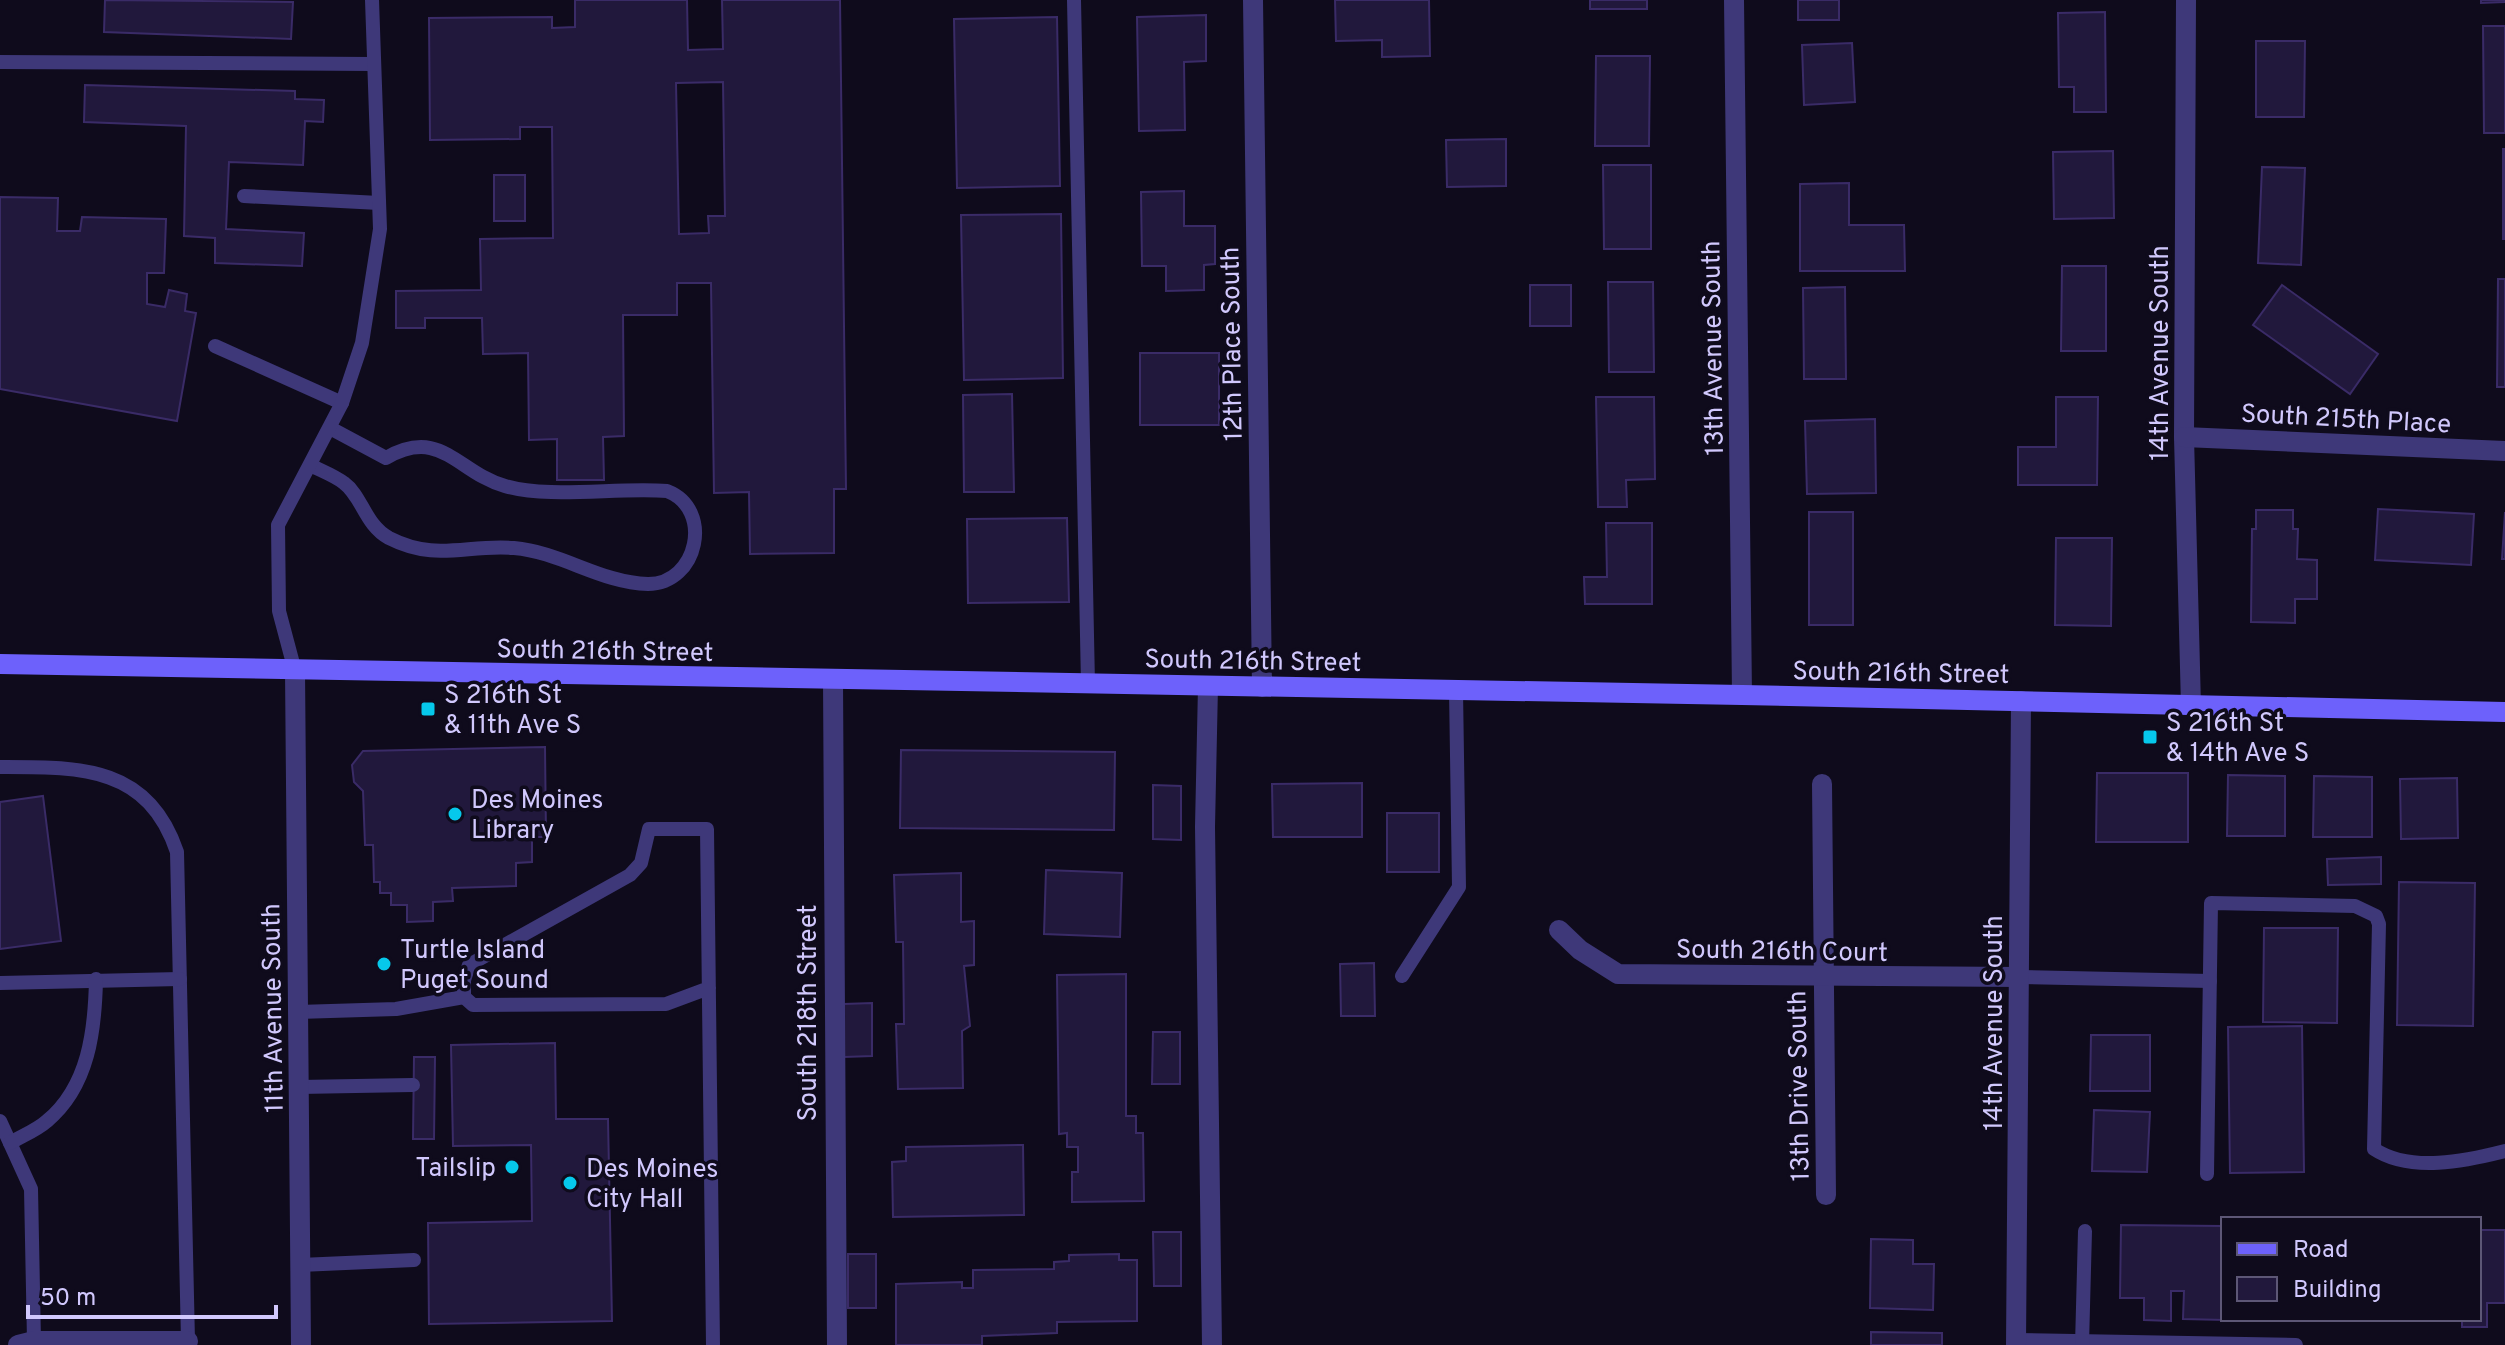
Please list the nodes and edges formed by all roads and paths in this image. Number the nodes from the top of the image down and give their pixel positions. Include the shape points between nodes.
1 (372, 0) edge
2 (1074, 0) edge
3 (1253, 0) edge
4 (1734, 0) edge
5 (2186, 0) edge
6 (0, 62) edge
7 (373, 64) junction
8 (244, 196) dead end
9 (379, 203) junction
10 (215, 346) dead end
11 (342, 403) junction
12 (330, 428) junction
13 (2184, 437) junction
14 (2505, 451) edge
15 (312, 466) junction
16 (0, 664) edge
17 (295, 671) junction
18 (833, 680) junction
19 (1088, 684) junction
20 (1208, 686) junction
21 (1262, 687) junction
22 (1456, 690) junction
23 (1742, 695) junction
24 (2021, 701) junction
25 (2191, 706) junction
26 (2505, 712) edge
27 (0, 767) edge
28 (1822, 784) dead end
29 (1559, 930) dead end
30 (1402, 976) dead end
31 (1822, 977) junction
32 (2019, 977) junction
33 (96, 979) junction
34 (180, 979) junction
35 (2210, 981) junction
36 (0, 983) edge
37 (709, 988) junction
38 (464, 997) junction
39 (298, 1012) junction
40 (413, 1085) dead end
41 (299, 1087) junction
42 (0, 1121) edge
43 (10, 1143) junction
44 (2505, 1151) edge
45 (2207, 1174) dead end
46 (1826, 1195) dead end
47 (2085, 1231) dead end
48 (414, 1260) dead end
49 (300, 1265) junction
50 (188, 1341) joint
51 (2016, 1342) edge
52 (26, 1343) edge
53 (2082, 1343) edge
54 (301, 1345) edge
55 (713, 1345) edge
56 (837, 1345) edge
57 (1212, 1345) edge
58 (2296, 1345) edge

1 - 7 lane
2 - 19 lane
3 - 21 street, 12th Place South
4 - 23 street, 13th Avenue South
5 - 13 street, 14th Avenue South
6 - 7 lane
7 - 9 lane
8 - 9 lane
9 - 11 lane via 380,229 362,343
10 - 11 lane
11 - 12 lane
12 - 15 lane
12 - 15 lane via 386,458 403,448 424,446 444,452 503,486 667,491 680,496 694,515 696,540 674,579 652,584 618,581 516,548 420,552 385,536 363,514 346,484
13 - 14 street, South 215th Place
13 - 25 street, 14th Avenue South
15 - 17 lane via 278,525 279,611
16 - 17 main road, South 216th Street
17 - 18 main road, South 216th Street
17 - 39 street, 11th Avenue South
18 - 19 main road, South 216th Street
18 - 56 street, South 218th Street
19 - 20 main road, South 216th Street
20 - 21 main road, South 216th Street
20 - 57 street
21 - 22 main road, South 216th Street
22 - 23 main road, South 216th Street
22 - 30 lane via 1459,887
23 - 24 main road, South 216th Street
24 - 25 main road, South 216th Street
24 - 32 street, 14th Avenue South
25 - 26 main road, South 216th Street
27 - 34 lane via 100,773 133,786 154,806 177,852
28 - 31 street, 13th Drive South
29 - 31 street, South 216th Court via 1618,974
31 - 32 street, South 216th Court
31 - 46 street, 13th Drive South
32 - 35 lane
32 - 51 street, 14th Avenue South
33 - 34 lane
33 - 36 lane
33 - 43 lane via 93,1035 71,1092 48,1121
34 - 50 lane
35 - 44 lane via 2211,903 2368,910 2379,924 2374,1149 2401,1160 2453,1162
35 - 45 lane
37 - 38 lane via 666,1004 473,1005
37 - 38 lane via 707,829 649,829 641,863 630,875 469,965
37 - 55 lane
38 - 39 lane via 396,1009
39 - 41 street, 11th Avenue South
40 - 41 lane
41 - 49 street, 11th Avenue South
42 - 43 lane
43 - 52 lane via 31,1189
47 - 53 lane
48 - 49 lane
49 - 54 street, 11th Avenue South
50 - 52 street
51 - 53 lane
53 - 58 lane

